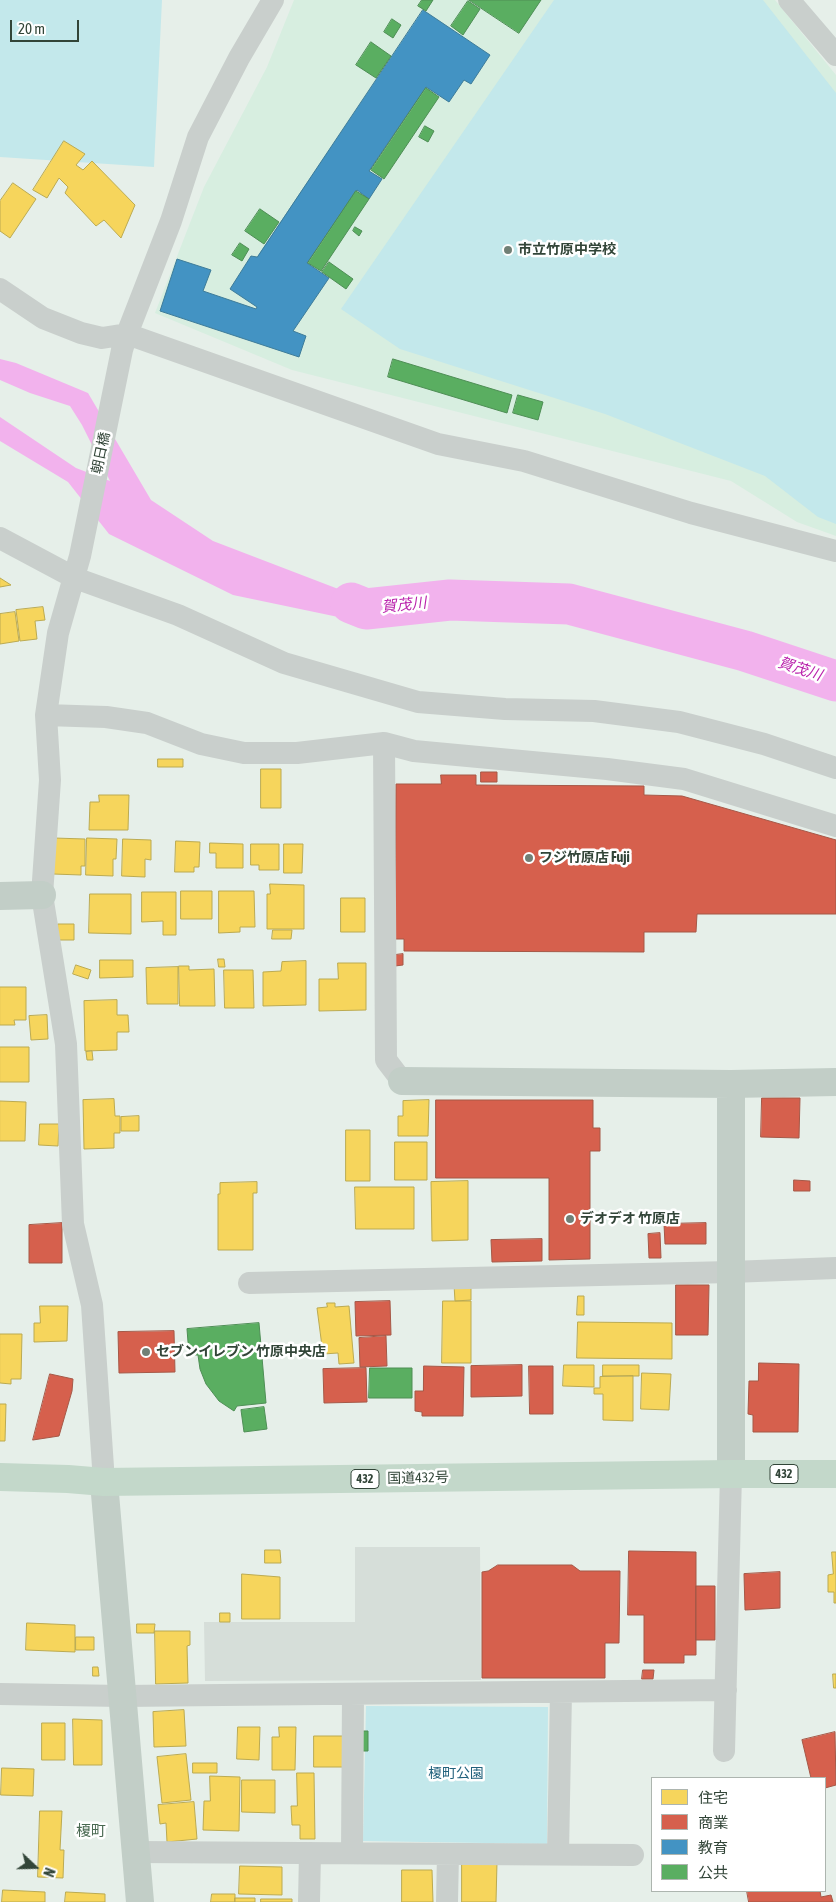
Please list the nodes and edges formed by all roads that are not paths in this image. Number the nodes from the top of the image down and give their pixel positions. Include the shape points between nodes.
1 (274, 0) edge
2 (789, 0) edge
3 (836, 55) edge
4 (0, 289) edge
5 (124, 342) junction
6 (0, 538) edge
7 (836, 551) edge
8 (75, 578) junction
9 (46, 715) junction
10 (384, 743) junction
11 (836, 768) edge
12 (836, 826) edge
13 (42, 895) junction
14 (0, 896) edge
15 (402, 1081) joint
16 (836, 1082) edge
17 (731, 1084) junction
18 (836, 1268) edge
19 (731, 1272) junction
20 (248, 1283) dead end
21 (731, 1474) junction
22 (836, 1474) edge
23 (0, 1478) edge
24 (104, 1482) junction
25 (726, 1690) junction
26 (561, 1692) junction
27 (0, 1694) edge
28 (353, 1694) junction
29 (122, 1696) junction
30 (724, 1751) dead end
31 (135, 1852) junction
32 (310, 1853) junction
33 (352, 1853) junction
34 (448, 1854) junction
35 (558, 1854) junction
36 (633, 1855) dead end
37 (140, 1902) edge
38 (309, 1902) edge
39 (447, 1902) edge

1 - 5 street, 朝日橋 via 198,137 171,221
2 - 3 street
4 - 5 street via 42,318 81,334
5 - 7 street via 438,444 524,461 691,513
5 - 8 street, 朝日橋
6 - 8 street
8 - 9 street, 朝日橋 via 58,633
8 - 11 street via 178,615 284,663 418,702 505,709 594,711 679,722 764,744
9 - 10 street via 106,717 147,723 201,744 244,754 297,753
9 - 13 street, 朝日橋 via 50,780
10 - 12 street via 414,751 684,779
10 - 15 street via 386,1060
13 - 14 street
13 - 24 street, 朝日橋 via 66,1044 73,1224 92,1305
15 - 17 street
16 - 17 street
17 - 19 street
18 - 19 street
19 - 20 street
19 - 21 street
21 - 22 highway, 国道432号 / 432
21 - 24 highway, 国道432号 / 432
21 - 25 street
23 - 24 highway, 国道432号 / 432
24 - 29 street
25 - 26 street
25 - 30 street
26 - 28 street
26 - 35 street
27 - 29 street
28 - 29 street
28 - 33 street
29 - 31 street
31 - 32 street
31 - 37 street
32 - 33 street
32 - 38 street
33 - 34 street
34 - 35 street
34 - 39 street
35 - 36 street

